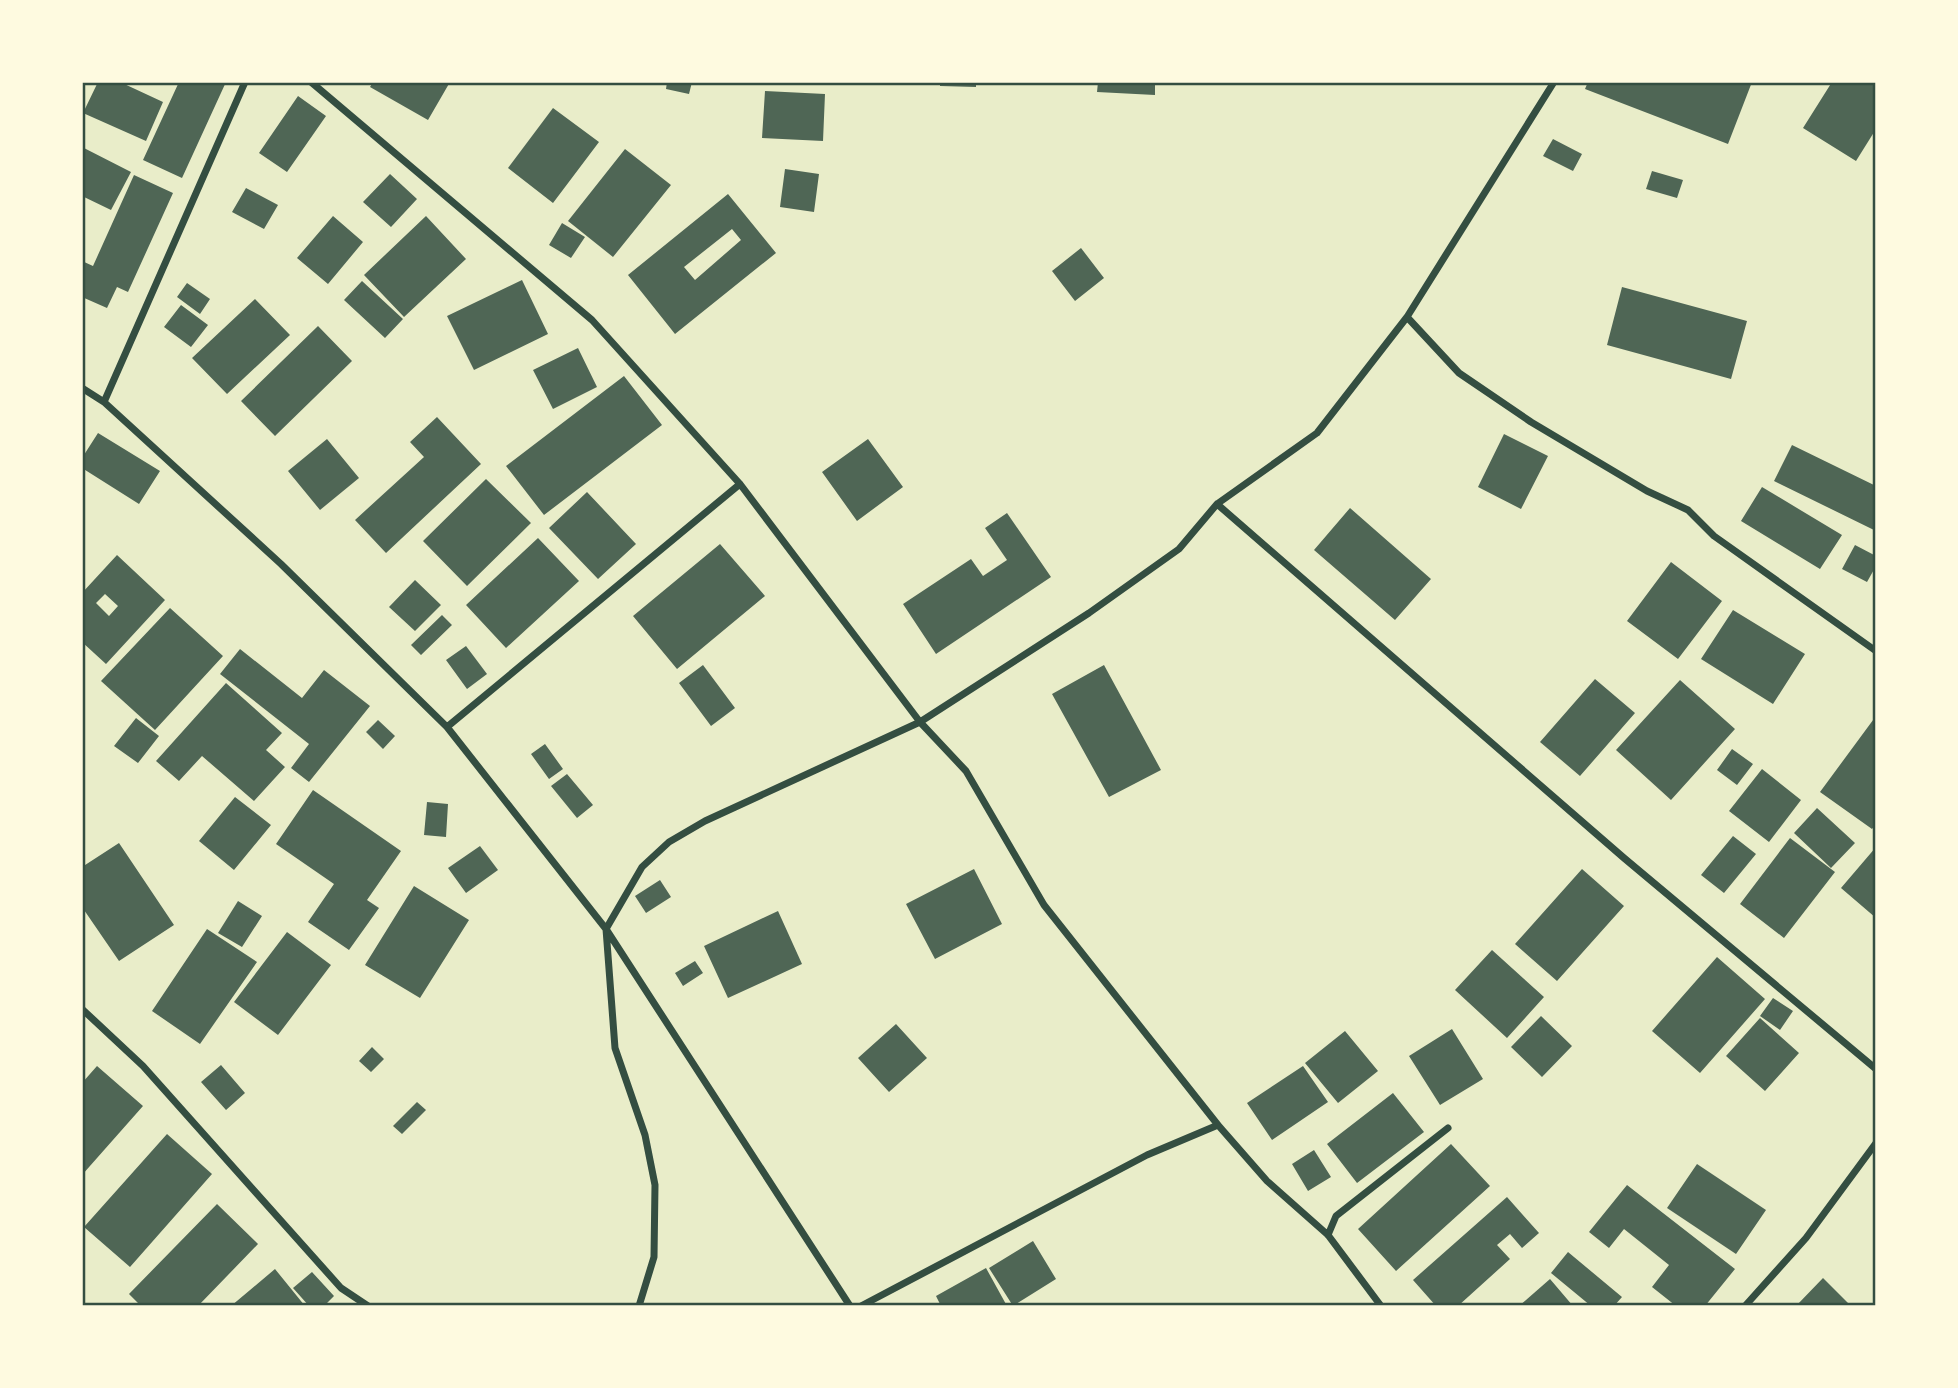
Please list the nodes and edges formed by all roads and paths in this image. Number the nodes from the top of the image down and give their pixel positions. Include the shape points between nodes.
1 (245, 82) edge
2 (311, 82) edge
3 (1554, 82) edge
4 (1407, 317) junction
5 (82, 388) edge
6 (104, 402) junction
7 (740, 484) junction
8 (1217, 503) junction
9 (1876, 651) edge
10 (920, 722) junction
11 (447, 727) junction
12 (606, 929) junction
13 (82, 1009) edge
14 (1876, 1069) edge
15 (1218, 1125) junction
16 (1448, 1128) dead end
17 (1876, 1143) edge
18 (1328, 1235) junction
19 (368, 1306) edge
20 (639, 1306) edge
21 (850, 1306) edge
22 (860, 1306) edge
23 (1381, 1306) edge
24 (1745, 1306) edge

1 - 6 street
2 - 7 street via 592,320
3 - 4 street
4 - 8 street via 1317,433
4 - 9 street via 1459,373 1531,422 1688,510 1714,536
5 - 6 street
6 - 11 street via 281,564
7 - 10 street
7 - 11 street
8 - 10 street via 1179,549
8 - 14 street via 1624,858
10 - 12 street via 669,842 642,867
10 - 15 street via 966,771 1044,905
11 - 12 street
12 - 20 street via 615,1048 645,1135 655,1185 654,1257
12 - 21 street
13 - 19 street via 143,1066 341,1288
15 - 18 street via 1267,1181
15 - 22 street via 1147,1155
16 - 18 street via 1336,1216
17 - 24 street via 1806,1238
18 - 23 street

